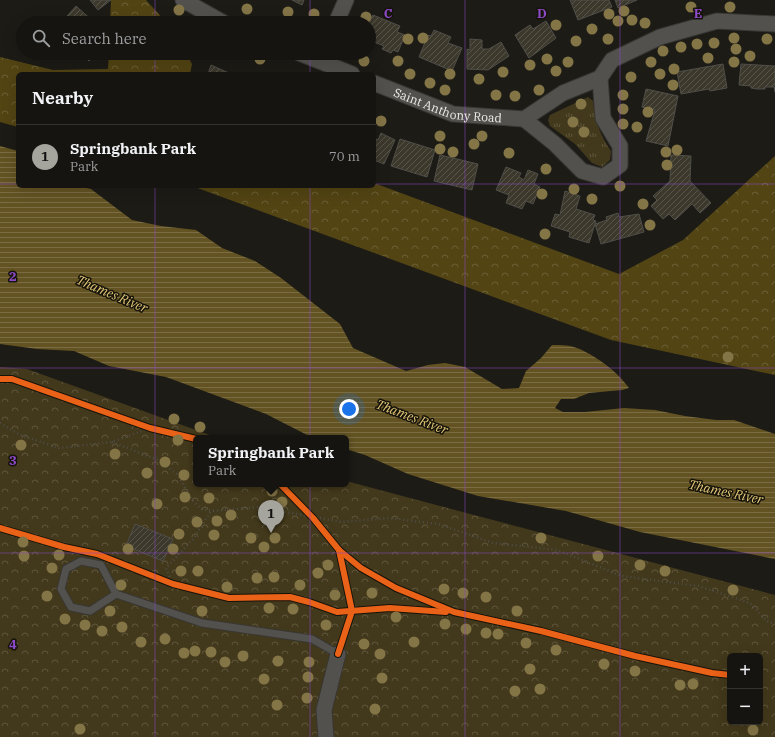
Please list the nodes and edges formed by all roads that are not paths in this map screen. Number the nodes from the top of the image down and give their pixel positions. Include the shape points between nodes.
1 (183, 0) edge
2 (346, 0) edge
3 (212, 16) edge
4 (339, 16) edge
5 (775, 24) edge
6 (327, 60) edge
7 (348, 72) edge
8 (600, 78) junction
9 (376, 84) edge
10 (524, 119) junction
11 (116, 594) junction
12 (338, 654) joint
13 (326, 737) edge

1 - 3 street
2 - 4 street
5 - 8 street via 717,21 660,37 612,60
6 - 7 street
8 - 10 street via 563,93
8 - 10 street via 603,118 620,146 620,165 603,176 582,171 555,144
9 - 10 street, Saint Anthony Road via 453,114
11 - 11 lane via 101,565 81,561 66,569 61,589 71,607 90,611
11 - 12 lane via 202,623 312,639
12 - 13 street via 324,710

